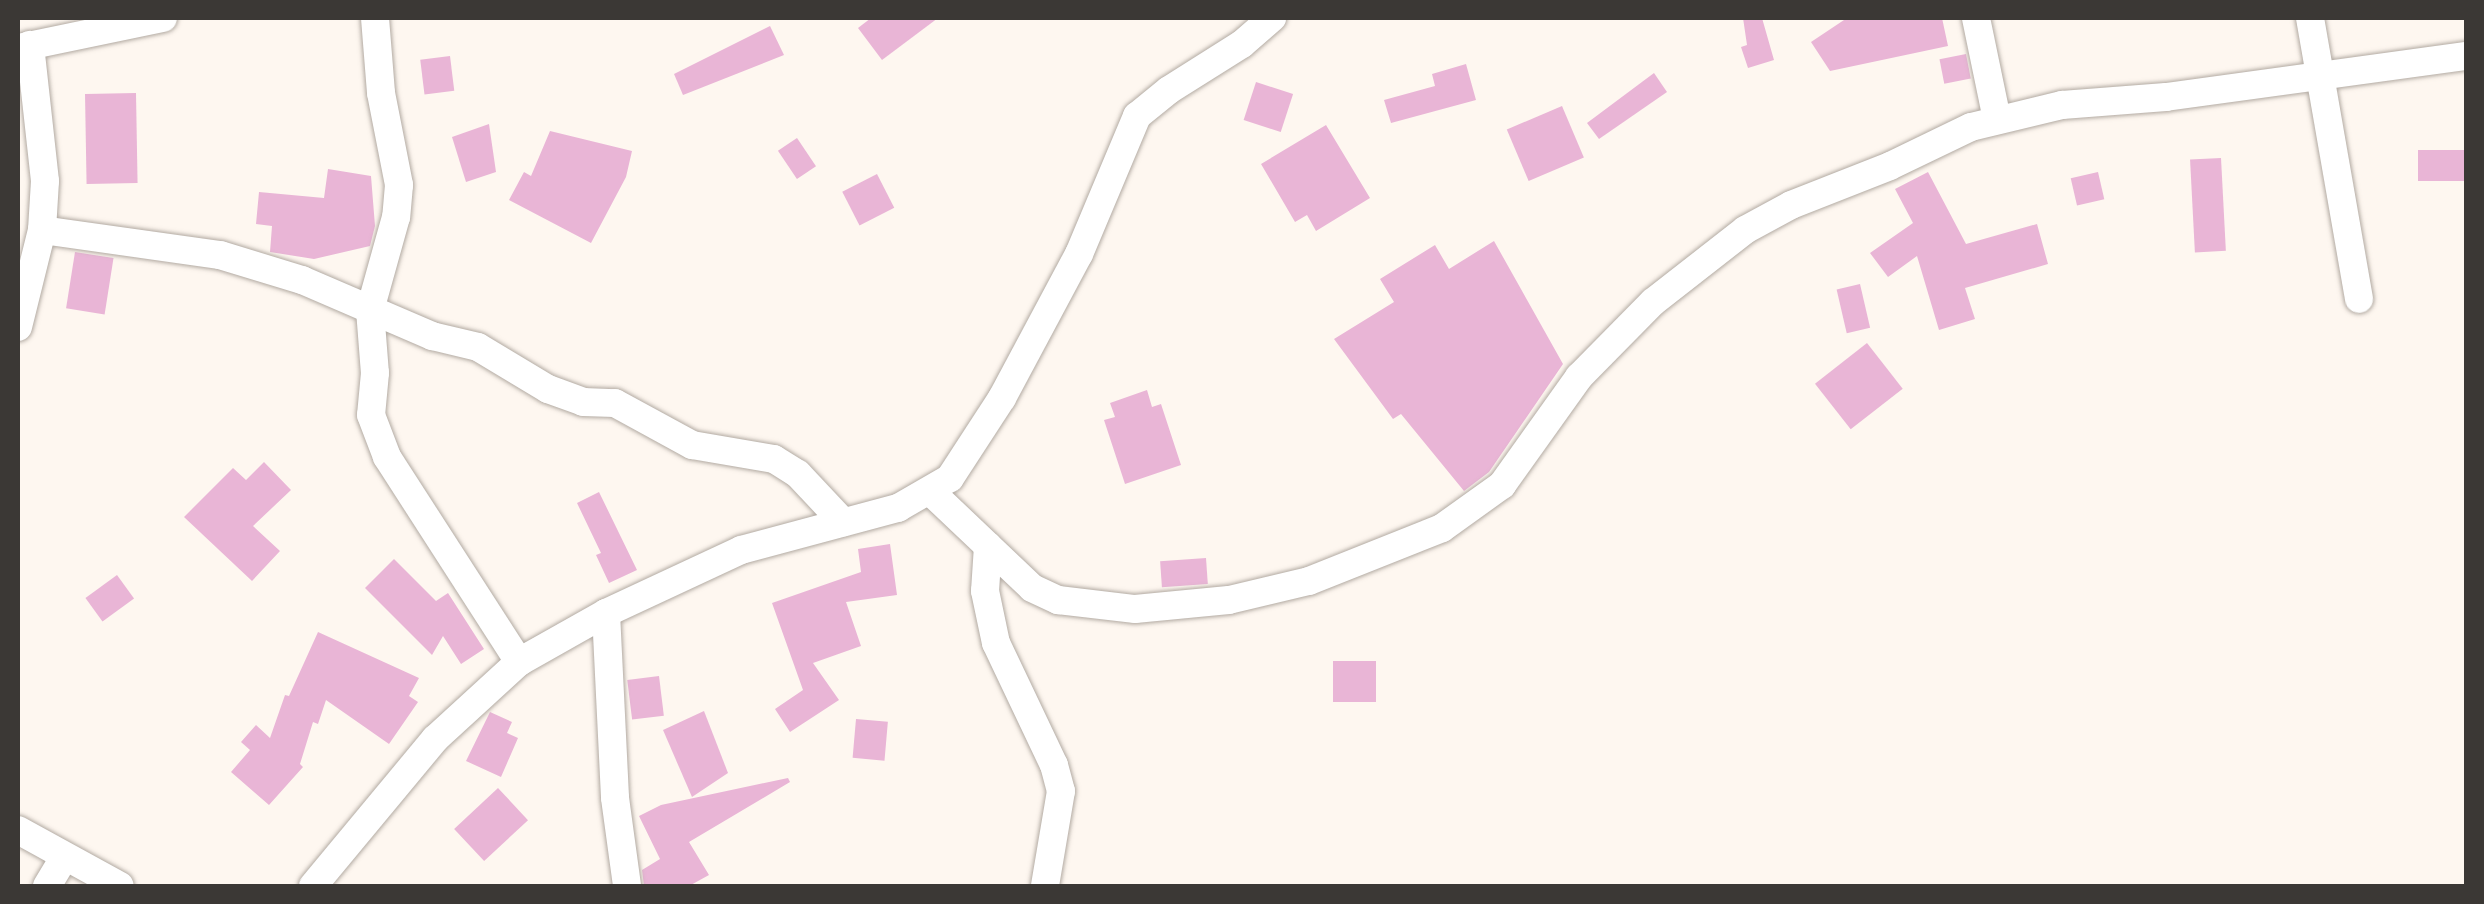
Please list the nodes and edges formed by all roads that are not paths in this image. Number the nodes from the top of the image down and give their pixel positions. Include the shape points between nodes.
1 (163, 18) edge
2 (375, 18) edge
3 (1272, 18) edge
4 (1976, 18) edge
5 (2310, 18) edge
6 (24, 46) edge
7 (2466, 56) edge
8 (2322, 73) junction
9 (1998, 120) junction
10 (42, 230) junction
11 (2359, 299) dead end
12 (370, 310) junction
13 (18, 327) edge
14 (932, 492) junction
15 (843, 522) junction
16 (988, 546) junction
17 (606, 614) junction
18 (519, 662) junction
19 (18, 830) edge
20 (64, 858) junction
21 (47, 886) edge
22 (120, 886) edge
23 (313, 886) edge
24 (626, 886) edge
25 (1045, 886) edge

1 - 6 street
2 - 12 street via 399,185
3 - 14 street via 1137,116 1079,254 1002,398 950,478
4 - 9 street
5 - 8 street
6 - 10 street via 46,181
7 - 8 street
8 - 9 street via 2062,105
8 - 11 street
9 - 16 street via 1744,230 1653,302 1580,377 1502,485 1442,528 1309,581 1229,600 1135,609 1058,600 1032,588
10 - 12 street via 220,256 302,280
10 - 13 street
12 - 15 street via 432,336 478,346 548,389 582,402 614,403 692,444 774,459 798,474
12 - 18 street via 376,372 371,415 387,457
14 - 15 street
14 - 16 street
15 - 17 street via 740,550
16 - 25 street via 985,592 996,642 1061,791
17 - 18 street
17 - 24 street via 614,798
18 - 23 street via 434,739
19 - 20 street
20 - 21 street
20 - 22 street

